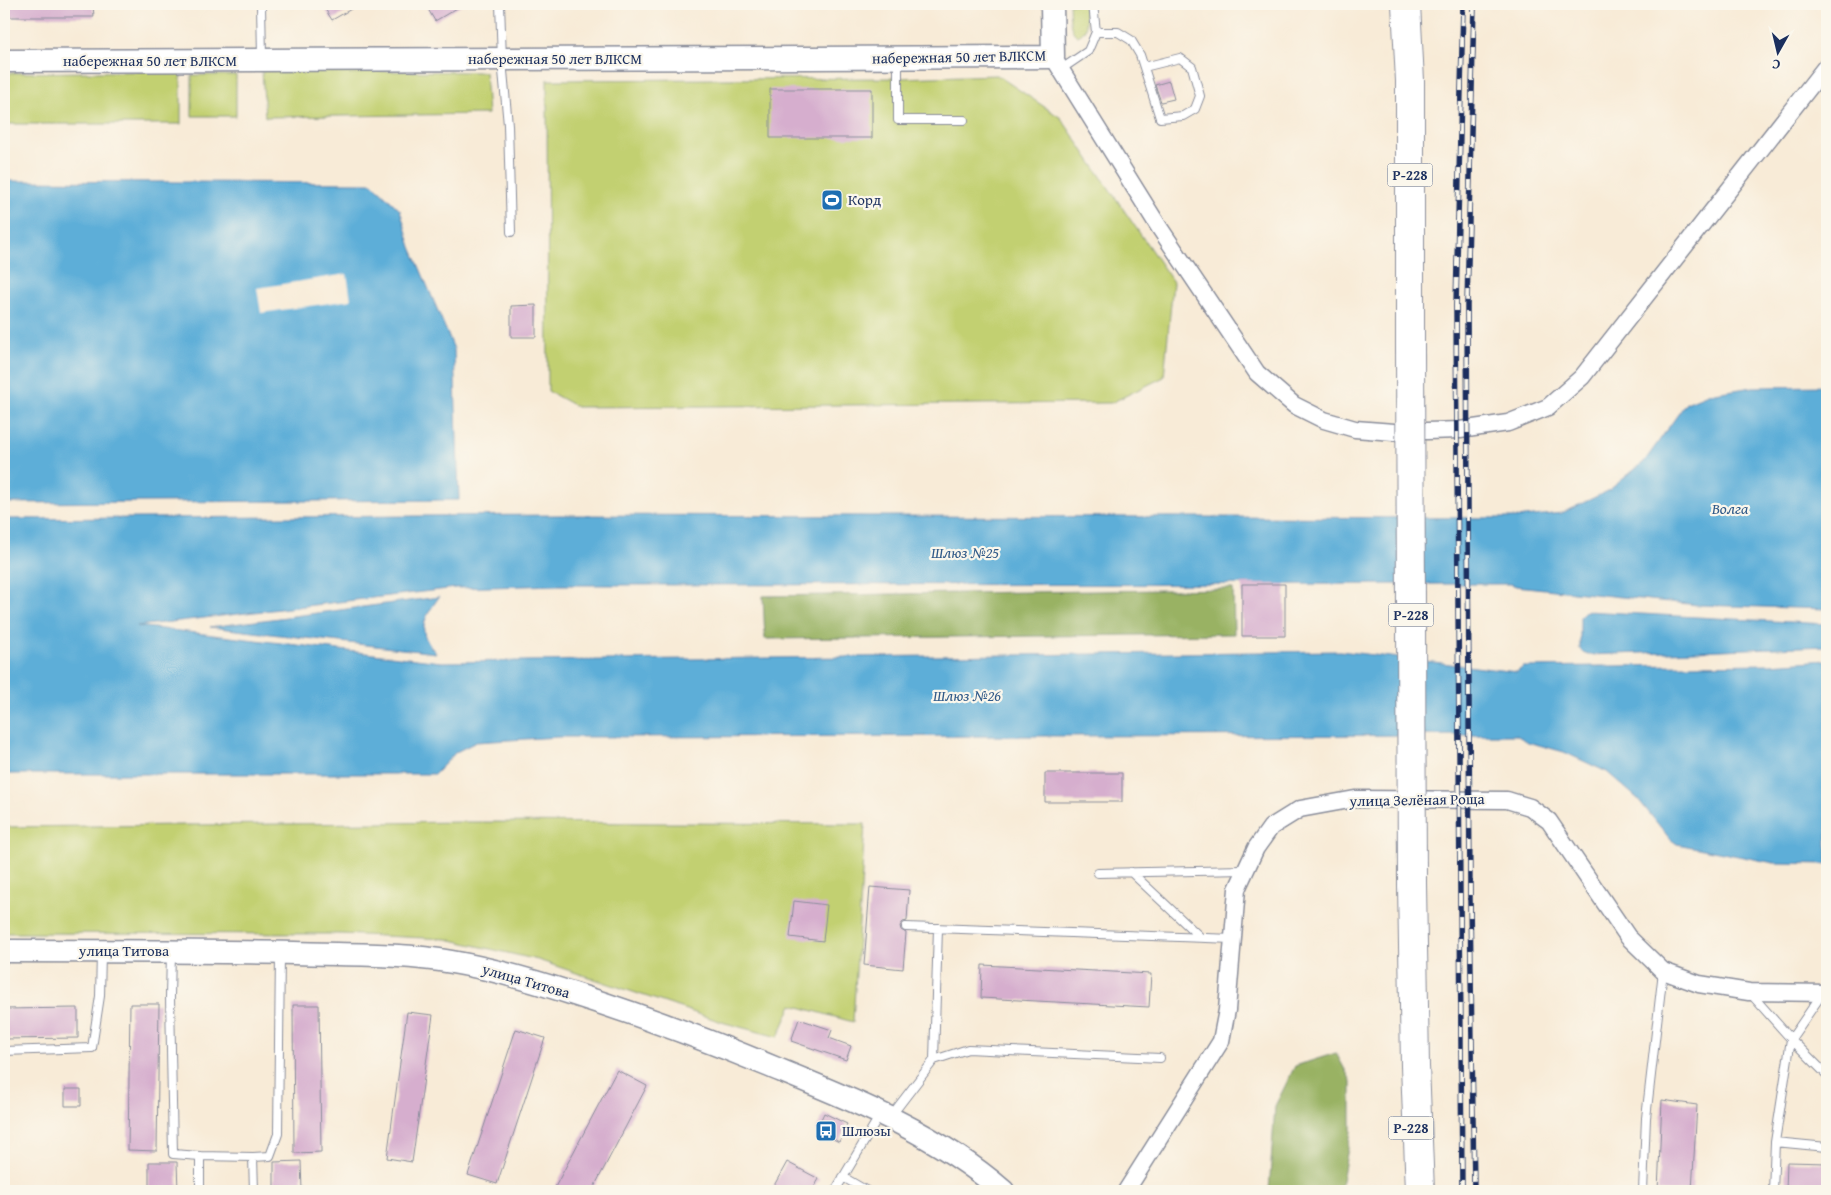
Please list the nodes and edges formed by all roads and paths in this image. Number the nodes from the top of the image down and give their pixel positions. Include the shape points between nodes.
1 (260, 4) edge
2 (500, 4) edge
3 (1052, 4) edge
4 (1093, 4) edge
5 (1406, 4) edge
6 (1096, 32) junction
7 (898, 58) junction
8 (262, 60) junction
9 (502, 60) junction
10 (4, 61) edge
11 (1057, 63) junction
12 (1827, 65) edge
13 (1144, 67) junction
14 (964, 120) dead end
15 (511, 232) dead end
16 (1246, 870) junction
17 (1098, 872) dead end
18 (1131, 872) junction
19 (906, 927) dead end
20 (938, 928) junction
21 (1200, 937) junction
22 (1233, 939) junction
23 (4, 951) edge
24 (101, 951) junction
25 (171, 952) junction
26 (280, 953) junction
27 (1663, 970) junction
28 (1749, 992) junction
29 (1825, 993) edge
30 (1791, 1039) junction
31 (4, 1051) edge
32 (1160, 1058) dead end
33 (934, 1060) junction
34 (1415, 1066) junction
35 (1827, 1075) edge
36 (886, 1116) junction
37 (1775, 1142) junction
38 (1827, 1146) edge
39 (200, 1156) junction
40 (254, 1157) junction
41 (843, 1177) junction
42 (200, 1191) edge
43 (254, 1191) edge
44 (835, 1191) edge
45 (867, 1191) edge
46 (1003, 1191) edge
47 (1126, 1191) edge
48 (1406, 1191) edge
49 (1420, 1191) edge
50 (1642, 1191) edge
51 (1773, 1191) edge

1 - 8 lane
2 - 9 lane
3 - 11 street, набережная 50 лет ВЛКСМ
4 - 6 lane
5 - 34 highway, Р-228, bridge via 1410,82
6 - 11 lane via 1088,51
6 - 13 lane via 1118,32 1131,40
7 - 9 street, набережная 50 лет ВЛКСМ
7 - 11 street, набережная 50 лет ВЛКСМ
7 - 14 lane via 898,120
8 - 9 street, набережная 50 лет ВЛКСМ
8 - 10 street, набережная 50 лет ВЛКСМ
9 - 15 lane via 508,125
11 - 12 street via 1158,227 1257,373 1294,405 1324,420 1355,429 1394,432 1460,430 1508,423 1548,407 1582,377
13 - 13 lane via 1160,118 1183,116 1195,109 1200,96 1192,67 1180,58
16 - 18 lane
16 - 22 street, улица Зелёная Роща via 1237,889
16 - 27 street, улица Зелёная Роща via 1271,827 1300,810 1355,799 1507,800 1530,807 1549,821 1628,937
17 - 18 lane
18 - 21 lane
19 - 20 lane
20 - 21 lane
20 - 33 lane
21 - 22 lane
22 - 47 street, улица Зелёная Роща via 1221,1041
23 - 24 street, улица Титова
24 - 25 street, улица Титова
24 - 31 lane via 100,996 92,1048
25 - 26 street, улица Титова
25 - 39 lane via 173,1154
26 - 36 street, улица Титова via 450,961 512,974 688,1032
26 - 40 lane via 278,1134 270,1156
27 - 28 street, улица Зелёная Роща via 1699,984
27 - 50 lane via 1647,1109
28 - 29 street, улица Зелёная Роща
28 - 30 lane
29 - 30 lane
30 - 35 lane
30 - 37 lane
32 - 33 lane via 968,1049
33 - 36 lane
34 - 48 highway, Р-228
34 - 49 highway, Р-228
36 - 41 lane
36 - 46 street, улица Титова via 943,1146
37 - 38 lane
37 - 51 lane
39 - 40 lane
39 - 42 lane
40 - 43 lane
41 - 44 lane
41 - 45 lane

